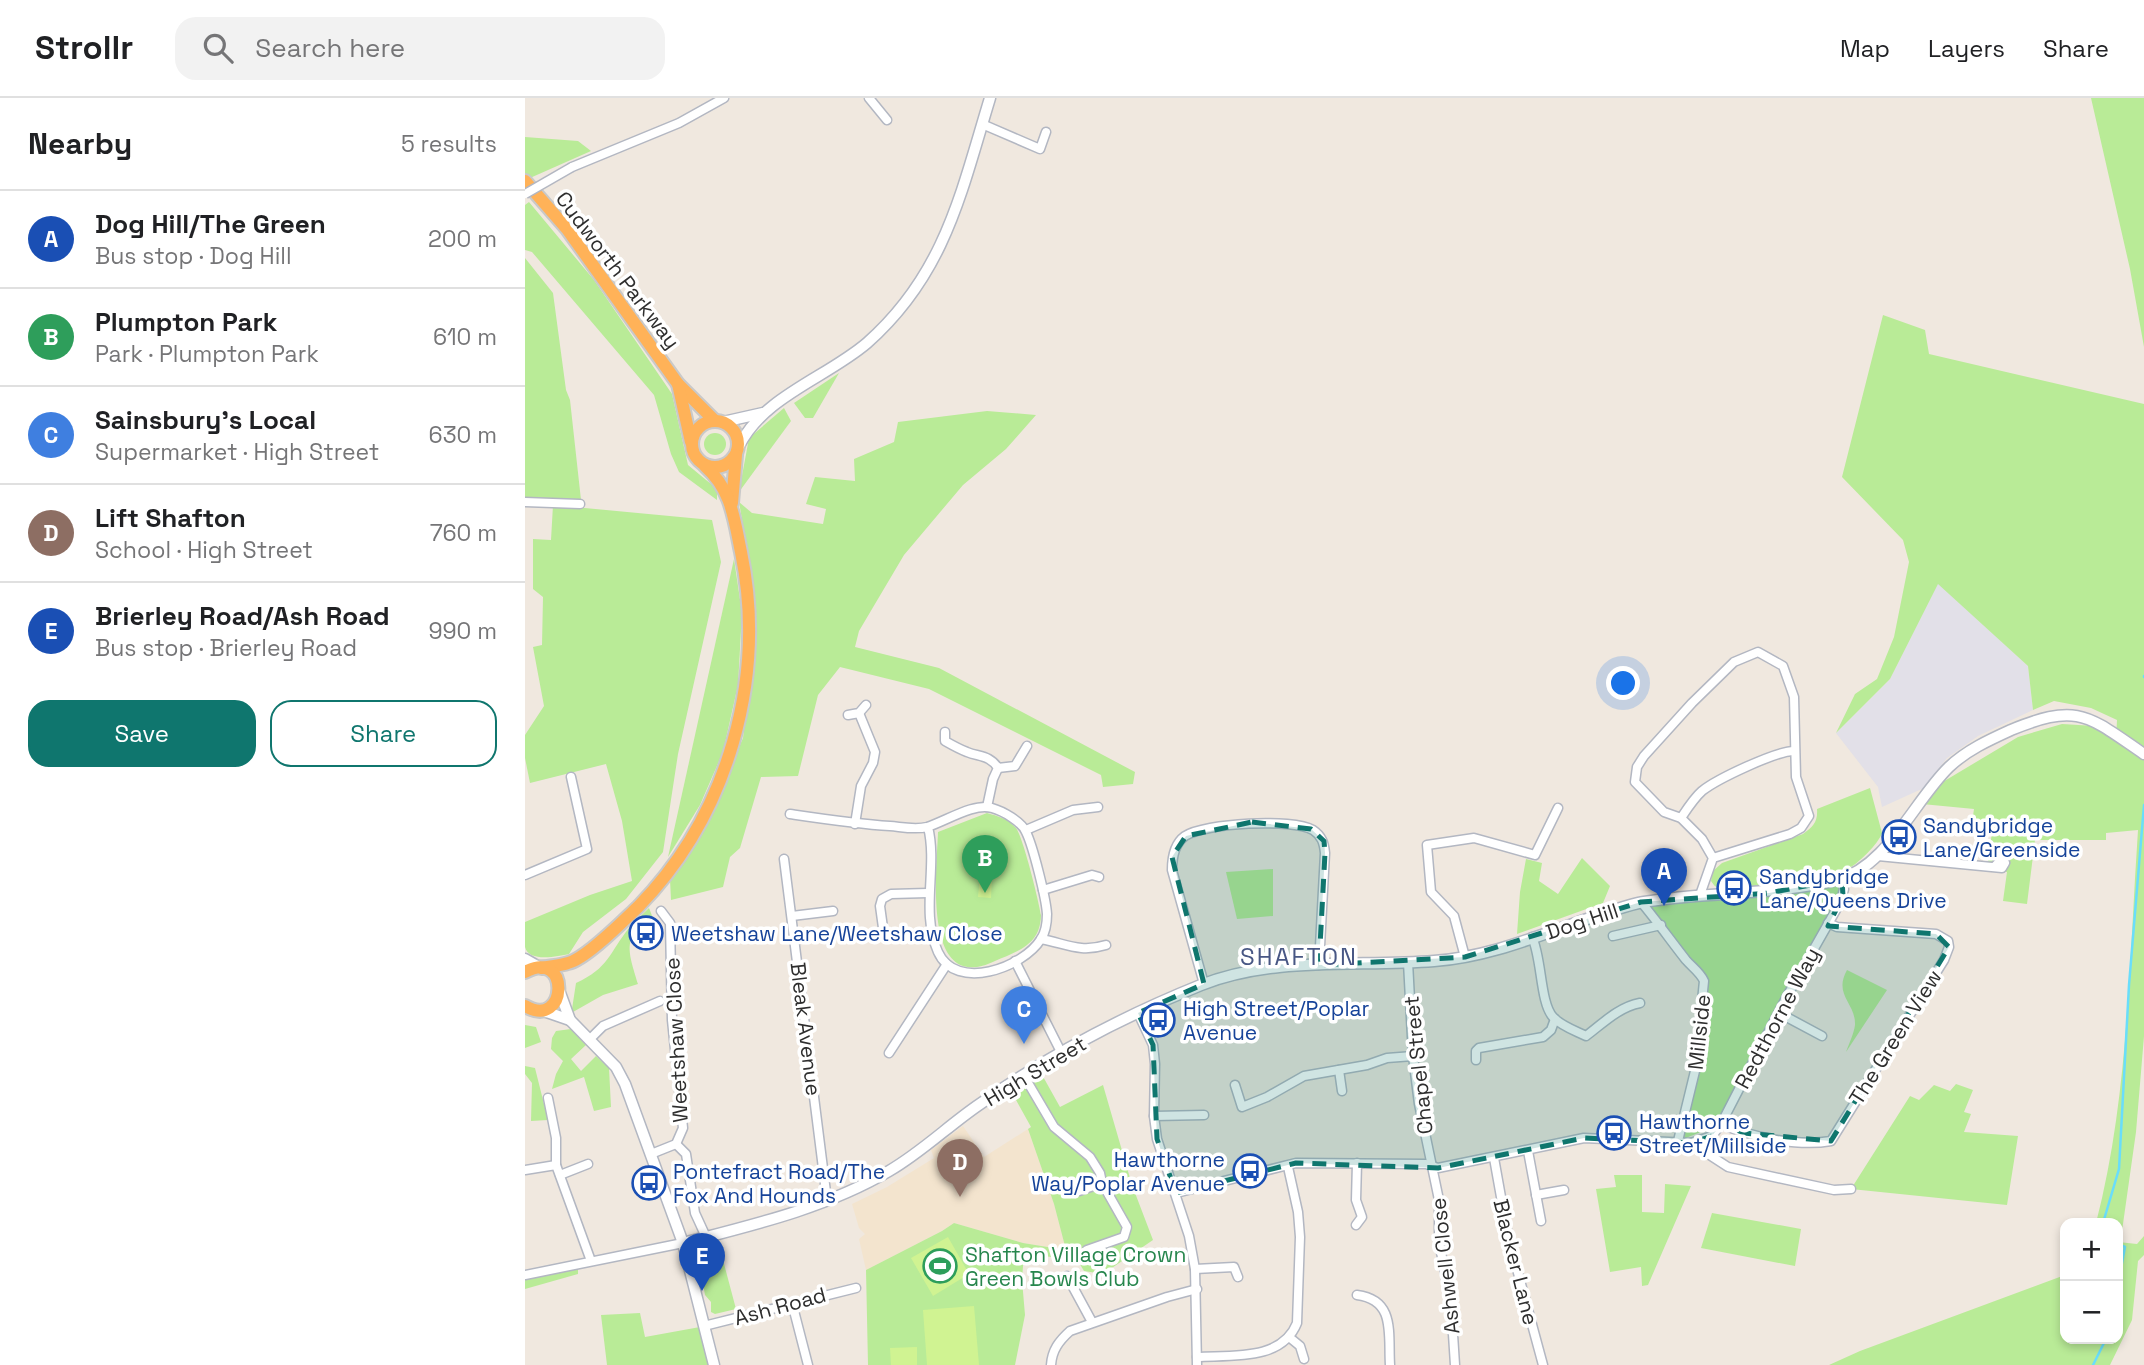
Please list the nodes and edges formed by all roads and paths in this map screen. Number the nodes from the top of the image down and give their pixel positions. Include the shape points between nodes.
1 (725, 98) edge
2 (869, 98) edge
3 (990, 98) edge
4 (887, 120) dead end
5 (982, 124) junction
6 (1046, 132) dead end
7 (525, 181) edge
8 (525, 194) edge
9 (678, 384) junction
10 (764, 413) junction
11 (719, 421) junction
12 (691, 447) junction
13 (737, 450) junction
14 (705, 466) junction
15 (525, 502) edge
16 (580, 504) dead end
17 (731, 507) junction
18 (866, 705) dead end
19 (859, 713) junction
20 (848, 715) dead end
21 (945, 732) dead end
22 (1027, 746) dead end
23 (1794, 751) junction
24 (2144, 754) edge
25 (998, 768) junction
26 (571, 778) dead end
27 (987, 807) junction
28 (1098, 807) dead end
29 (1558, 808) dead end
30 (790, 814) dead end
31 (1681, 818) junction
32 (855, 824) junction
33 (928, 827) junction
34 (1026, 830) junction
35 (1878, 856) junction
36 (1713, 858) junction
37 (784, 859) dead end
38 (1994, 866) dead end
39 (525, 876) edge
40 (1099, 877) dead end
41 (1842, 879) junction
42 (1043, 890) junction
43 (928, 893) junction
44 (1700, 895) junction
45 (1641, 902) junction
46 (661, 911) dead end
47 (833, 911) dead end
48 (792, 916) junction
49 (1828, 923) junction
50 (1661, 925) junction
51 (884, 935) dead end
52 (1613, 936) dead end
53 (1532, 937) junction
54 (1041, 939) junction
55 (1106, 945) dead end
56 (1465, 957) junction
57 (525, 960) edge
58 (1015, 961) junction
59 (1408, 962) junction
60 (570, 963) junction
61 (947, 964) junction
62 (1318, 965) junction
63 (540, 968) junction
64 (525, 972) edge
65 (1204, 984) junction
66 (559, 989) junction
67 (660, 1001) dead end
68 (1640, 1003) dead end
69 (532, 1010) edge
70 (1138, 1013) junction
71 (1779, 1013) junction
72 (570, 1020) junction
73 (1555, 1020) junction
74 (1822, 1036) dead end
75 (589, 1040) junction
76 (1061, 1052) junction
77 (890, 1054) dead end
78 (1413, 1056) junction
79 (1475, 1060) dead end
80 (1339, 1070) junction
81 (1024, 1076) junction
82 (1235, 1085) dead end
83 (1342, 1091) dead end
84 (548, 1098) dead end
85 (1204, 1115) dead end
86 (1154, 1116) junction
87 (1721, 1124) junction
88 (1678, 1141) junction
89 (1691, 1143) junction
90 (676, 1144) junction
91 (1528, 1151) junction
92 (651, 1154) junction
93 (1494, 1158) junction
94 (1357, 1163) junction
95 (588, 1164) dead end
96 (556, 1165) junction
97 (1288, 1167) junction
98 (1432, 1167) junction
99 (525, 1170) edge
100 (560, 1175) junction
101 (1102, 1183) junction
102 (1851, 1189) dead end
103 (1564, 1190) dead end
104 (1080, 1191) dead end
105 (1176, 1193) junction
106 (1536, 1195) junction
107 (827, 1200) junction
108 (1541, 1221) dead end
109 (1356, 1225) dead end
110 (706, 1237) junction
111 (683, 1244) junction
112 (1087, 1250) dead end
113 (591, 1261) junction
114 (1195, 1269) junction
115 (525, 1275) edge
116 (1067, 1276) dead end
117 (1238, 1276) dead end
118 (856, 1288) dead end
119 (1197, 1289) junction
120 (1357, 1295) dead end
121 (792, 1303) junction
122 (1092, 1322) junction
123 (704, 1325) junction
124 (1289, 1337) junction
125 (1304, 1359) dead end
126 (1197, 1361) edge
127 (714, 1365) edge
128 (807, 1365) edge
129 (1051, 1365) edge
130 (1390, 1365) edge
131 (1455, 1365) edge
132 (1543, 1365) edge

1 - 8 street, bridge via 679,123 572,167
2 - 4 street
3 - 5 street
5 - 6 street via 1040,149
5 - 10 street via 945,238 923,279 866,343
7 - 9 highway, Cudworth Parkway via 567,229
9 - 11 highway, Cudworth Parkway
9 - 12 highway, Cudworth Parkway
10 - 11 street
10 - 13 street
11 - 12 highway via 707,422 695,432
11 - 13 highway, Cudworth Parkway via 735,431
12 - 14 highway, Cudworth Parkway
13 - 14 highway via 720,468
13 - 17 highway, Cudworth Parkway
14 - 17 highway, Cudworth Parkway via 723,486
15 - 16 street
17 - 60 highway, Cudworth Parkway via 744,568 749,631 744,691 731,751 712,799 660,881 611,932
18 - 19 street
19 - 20 street
19 - 32 street via 876,752 861,786
21 - 25 street via 944,741 994,761
22 - 25 street via 1015,766
23 - 31 street via 1783,751 1702,791
23 - 31 street via 1794,696 1783,666 1758,652 1734,662 1637,767 1635,782 1642,791 1664,812
23 - 36 street via 1807,822 1790,834
24 - 35 street via 2082,716 2051,717 2017,728 1986,741 1951,766
25 - 27 street
26 - 39 street via 587,849
27 - 33 street
27 - 34 street
28 - 34 street via 1073,810
29 - 56 street via 1539,856 1474,838 1427,845 1431,892 1454,916
30 - 32 street
31 - 36 street
32 - 33 street
33 - 43 street via 932,844
34 - 42 street
35 - 38 street
35 - 41 street
36 - 44 street
37 - 48 street, Bleak Avenue
40 - 42 street via 1092,875
41 - 44 street, Dog Hill via 1769,893
41 - 49 street, Redthorne Way via 1843,895
42 - 54 street via 1047,915
43 - 51 street via 891,894 882,899
43 - 61 street via 935,944
44 - 45 street, Dog Hill
45 - 50 street, Millside
45 - 53 street, Dog Hill
46 - 90 street, Weetshaw Close via 670,923 672,1020 683,1128
47 - 48 street
48 - 107 street, Bleak Avenue
49 - 71 street, Redthorne Way
49 - 87 street, The Green View via 1936,934 1948,941 1949,947 1831,1141 1815,1144 1744,1133
50 - 52 street
50 - 88 street, Millside via 1704,981 1695,1071
53 - 56 street, Dog Hill
53 - 73 street via 1548,1011
54 - 55 street via 1078,949
54 - 58 street
56 - 59 street, Dog Hill
57 - 63 street
58 - 61 street via 974,973
58 - 76 street
59 - 62 street, High Street
59 - 78 street, Chapel Street
60 - 63 highway, Cudworth Parkway
60 - 66 highway, Cudworth Parkway
61 - 77 street
62 - 65 street, High Street via 1244,972
62 - 65 street via 1324,841 1300,825 1252,822 1186,836 1172,857
63 - 64 highway, Cudworth Parkway
63 - 66 highway via 552,972
65 - 70 street, High Street
66 - 69 highway, Cudworth Parkway via 554,1003
66 - 72 street
67 - 75 street via 603,1026
68 - 73 street via 1629,1004 1587,1036
69 - 72 street
70 - 76 street, High Street
70 - 86 street via 1153,1045
71 - 74 street
71 - 87 street, Redthorne Way
72 - 75 street
73 - 79 street via 1543,1037 1479,1048
75 - 92 street via 616,1067
76 - 81 street, High Street
78 - 80 street
78 - 98 street, Chapel Street
80 - 82 street via 1304,1076 1242,1107
80 - 83 street
81 - 101 street via 1054,1127 1090,1157
81 - 107 street, High Street via 888,1171
84 - 96 street via 557,1138
85 - 86 street
86 - 105 street
87 - 89 street, Redthorne Way via 1712,1136
88 - 89 street
88 - 91 street via 1584,1138
89 - 102 street via 1728,1167 1834,1190
90 - 92 street, Weetshaw Close
90 - 110 street via 686,1154 695,1213
91 - 93 street
91 - 106 street
92 - 111 street
93 - 98 street
93 - 132 street, Blacker Lane via 1508,1237
94 - 97 street via 1296,1163
94 - 98 street
94 - 109 street via 1356,1200 1362,1217
95 - 100 street
96 - 99 street
96 - 100 street
97 - 105 street
97 - 124 street via 1300,1237 1297,1323
98 - 131 street, Ashwell Close
100 - 113 street
101 - 104 street
101 - 112 street via 1127,1231 1124,1237
103 - 106 street
105 - 114 street
106 - 108 street
107 - 110 street, High Street
110 - 111 street, High Street
111 - 113 street
111 - 123 street
113 - 115 street
114 - 117 street via 1234,1267
114 - 119 street
116 - 122 street
118 - 121 street, Ash Road
119 - 122 street
119 - 126 street
120 - 130 street via 1376,1301 1388,1318
121 - 123 street, Ash Road
121 - 128 street
122 - 129 street via 1060,1339
123 - 127 street
124 - 125 street via 1300,1346
124 - 126 street via 1264,1352

